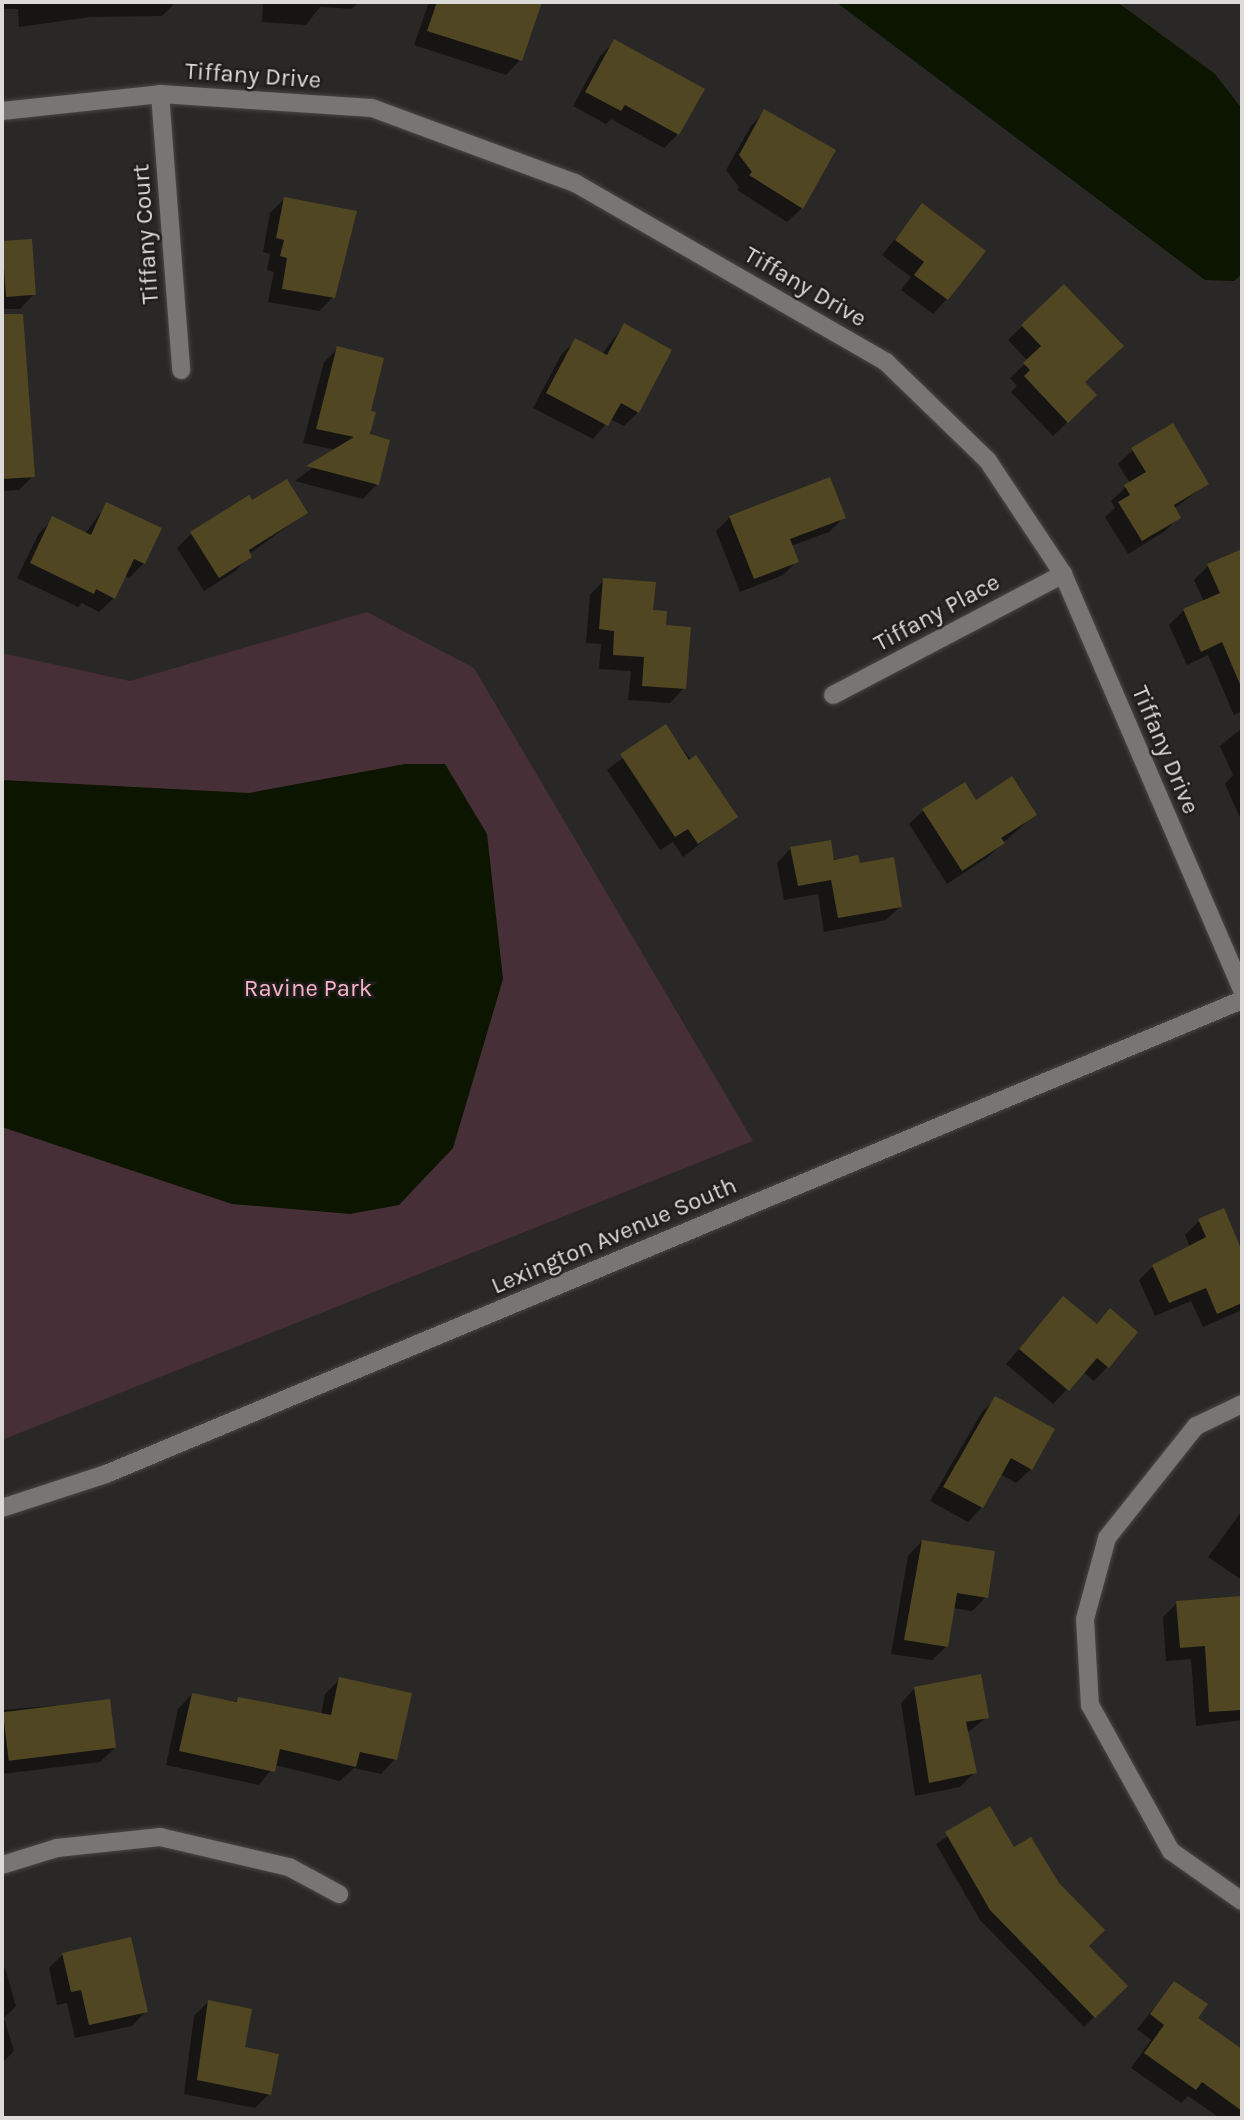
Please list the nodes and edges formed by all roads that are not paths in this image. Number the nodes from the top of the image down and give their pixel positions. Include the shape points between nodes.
1 (160, 94) junction
2 (2, 111) edge
3 (181, 370) dead end
4 (1063, 574) junction
5 (833, 695) dead end
6 (1242, 989) edge
7 (1242, 1000) edge
8 (1242, 1404) edge
9 (2, 1508) edge
10 (2, 1865) edge
11 (340, 1894) dead end
12 (1242, 1901) edge

1 - 2 street, Tiffany Drive
1 - 3 street, Tiffany Court
1 - 4 street, Tiffany Drive via 373,108 575,183 886,362 988,461
4 - 5 street, Tiffany Place
4 - 6 street, Tiffany Drive
7 - 9 street, Lexington Avenue South via 106,1474
8 - 12 street via 1196,1426 1107,1538 1086,1619 1090,1705 1171,1851
10 - 11 street via 57,1848 160,1836 289,1867

